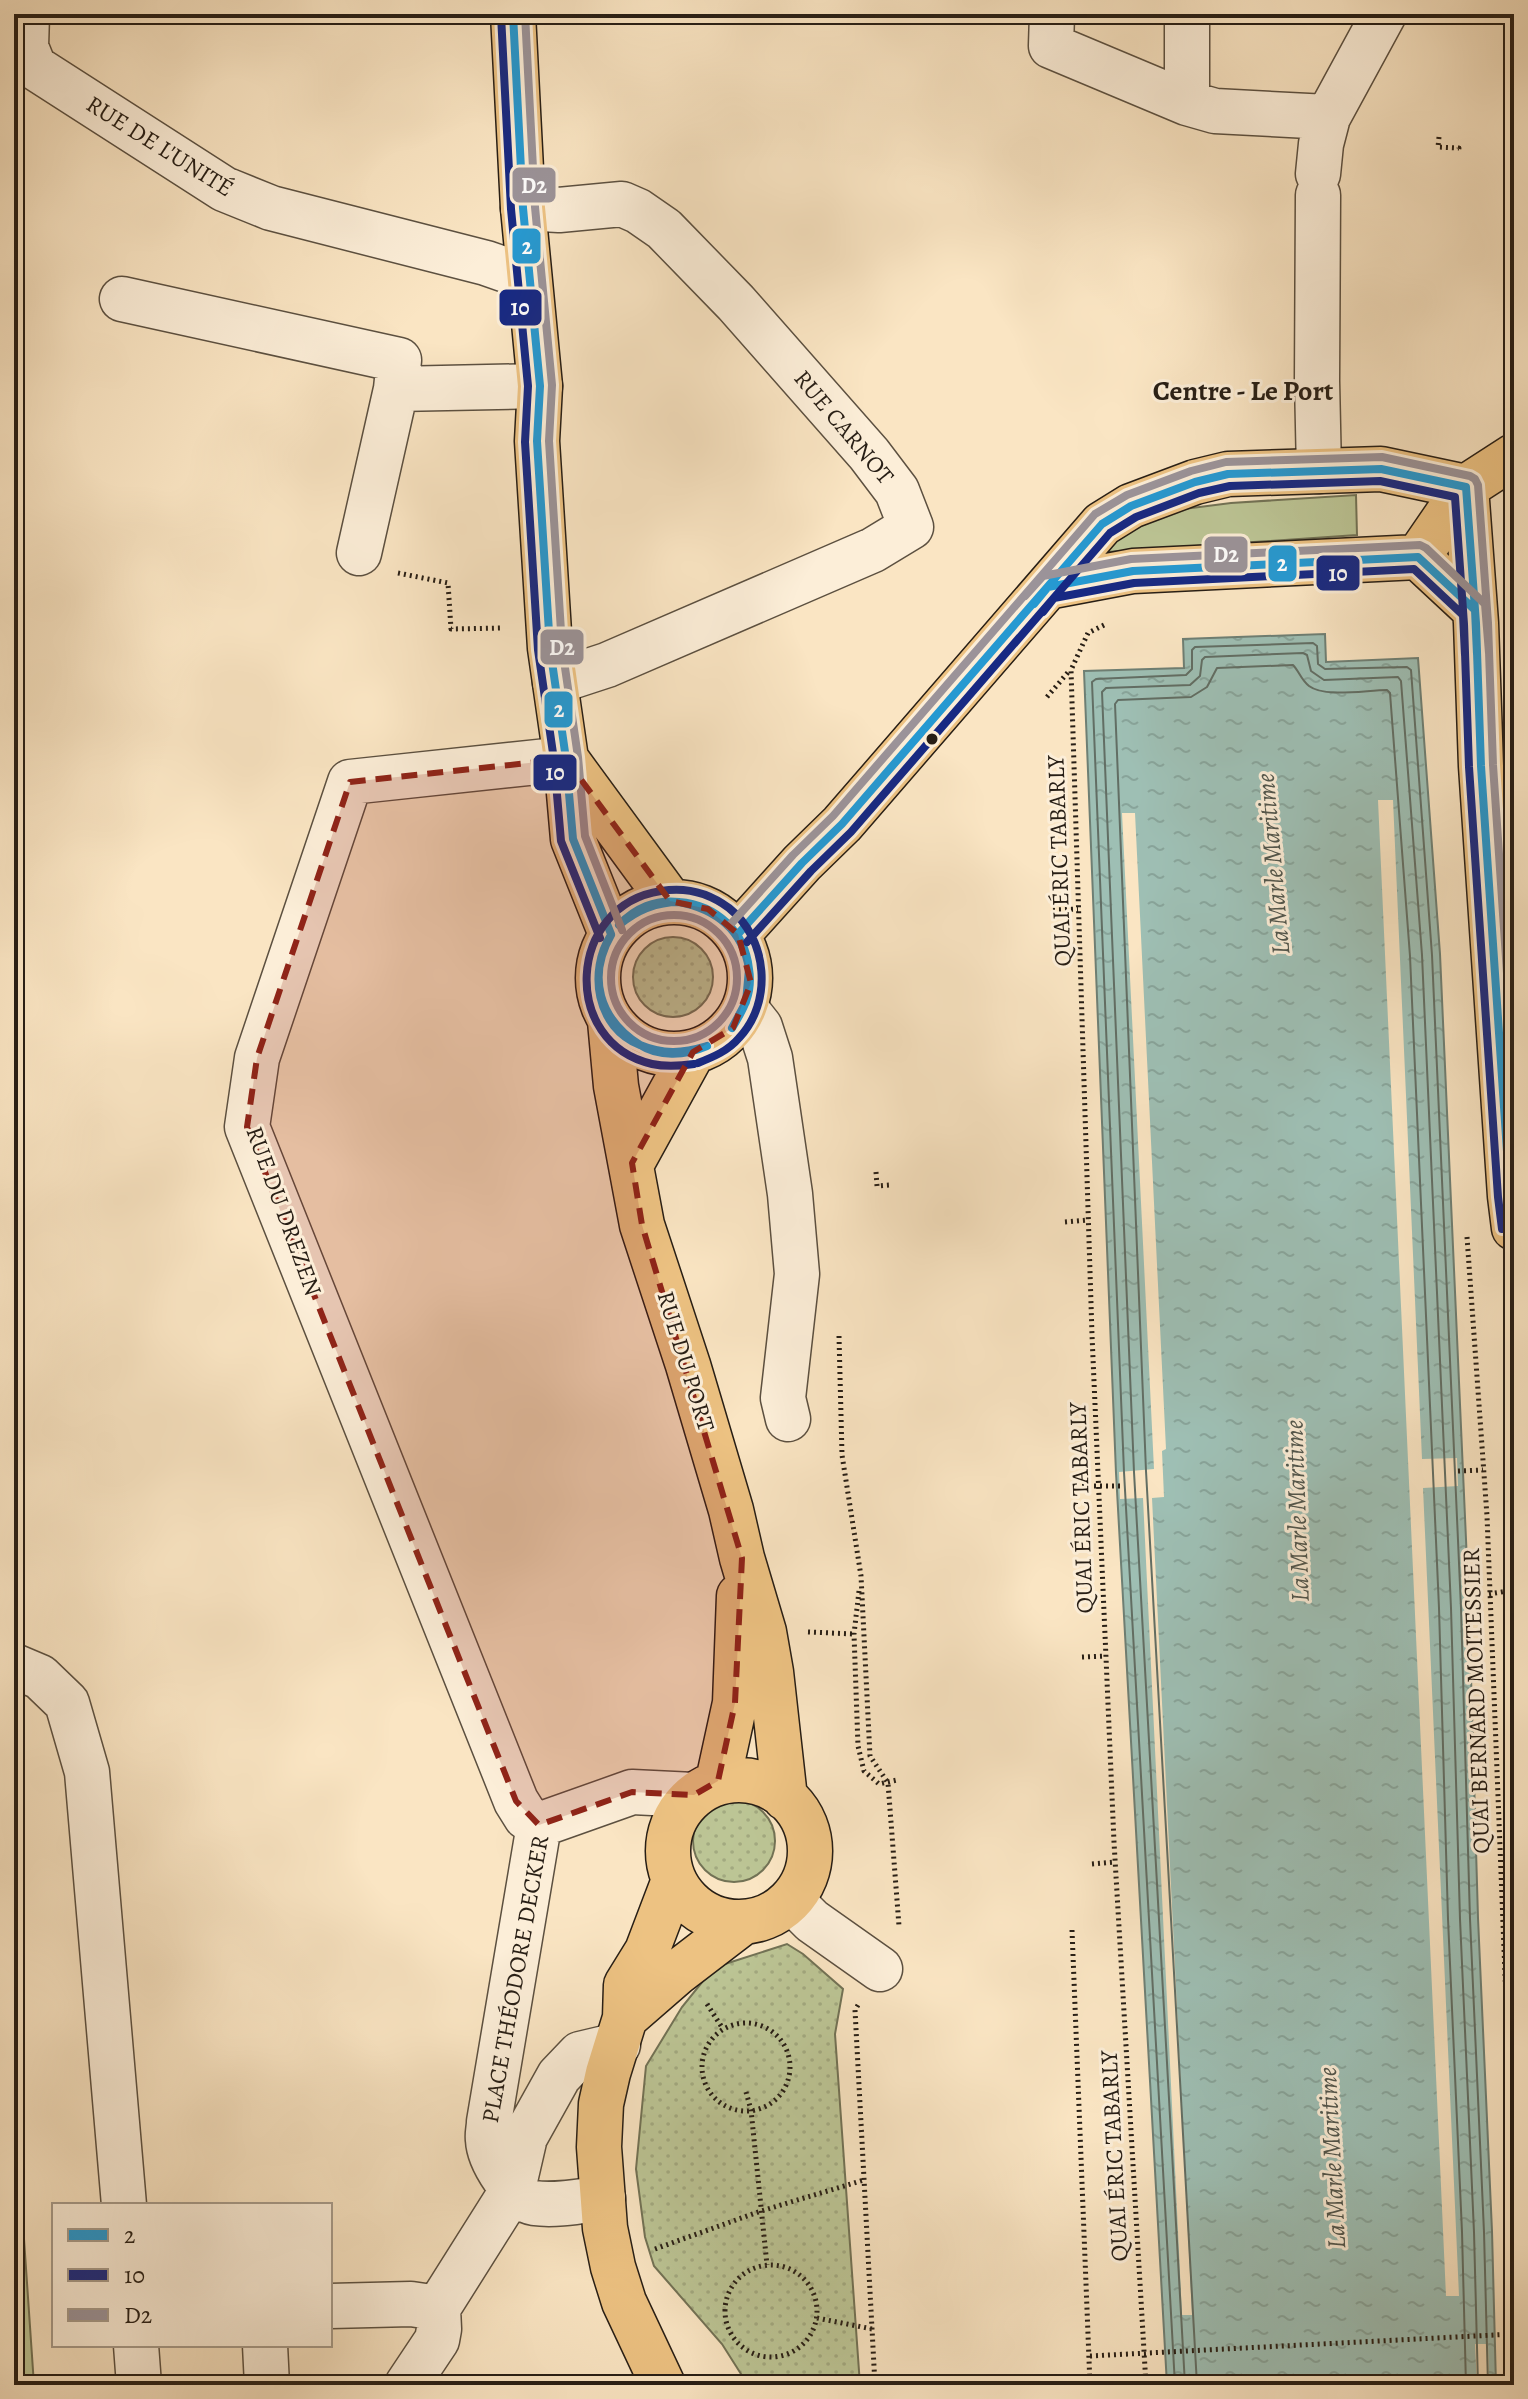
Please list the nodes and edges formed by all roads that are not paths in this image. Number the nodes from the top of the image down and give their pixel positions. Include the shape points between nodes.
1 (27, 14) edge
2 (513, 14) edge
3 (1187, 14) edge
4 (1384, 14) edge
5 (1052, 30) edge
6 (1187, 103) junction
7 (1328, 117) junction
8 (523, 208) junction
9 (529, 278) junction
10 (122, 299) dead end
11 (540, 386) junction
12 (396, 389) junction
13 (1514, 456) edge
14 (1319, 471) junction
15 (1466, 487) junction
16 (359, 553) road end
17 (1418, 557) junction
18 (1048, 587) junction
19 (1475, 610) junction
20 (555, 682) junction
21 (566, 759) junction
22 (670, 901) junction
23 (611, 934) junction
24 (738, 934) junction
25 (745, 1008) junction
26 (610, 1021) junction
27 (1506, 1029) edge
28 (693, 1052) junction
29 (632, 1163) junction
30 (1514, 1228) edge
31 (788, 1419) dead end
32 (742, 1558) junction
33 (14, 1666) edge
34 (706, 1788) junction
35 (785, 1798) junction
36 (539, 1825) junction
37 (674, 1880) junction
38 (792, 1901) junction
39 (742, 1923) junction
40 (880, 1969) road end
41 (621, 2031) junction
42 (513, 2189) junction
43 (603, 2198) junction
44 (124, 2203) edge
45 (332, 2306) edge
46 (438, 2308) junction
47 (136, 2347) edge
48 (265, 2347) edge
49 (139, 2385) edge
50 (267, 2385) edge
51 (407, 2385) edge
52 (663, 2385) edge

1 - 9 street, RUE DE L'UNITÉ via 26,47 34,67 224,189 271,208
2 - 8 main road
3 - 6 street
4 - 7 street
5 - 6 street
6 - 7 street via 1215,111
7 - 14 street via 1318,184
8 - 9 main road
8 - 20 street, RUE CARNOT via 622,204 664,229 869,454 897,491 911,527 873,550 607,665
9 - 11 main road
10 - 12 street via 389,356 399,360
11 - 12 street
11 - 20 main road via 537,441
12 - 16 street
13 - 15 main road
14 - 15 main road via 1381,469
14 - 18 main road via 1228,474 1131,506 1102,524
15 - 17 main road
15 - 19 main road
17 - 18 main road via 1133,571
17 - 19 main road
18 - 24 main road via 853,812
19 - 27 main road via 1481,766
20 - 21 main road
21 - 22 main road
21 - 23 main road via 573,839
21 - 36 street, RUE DU DREZEN via 350,782 257,1058 247,1127 516,1801
22 - 23 main road via 637,911
22 - 24 main road via 708,909
23 - 26 main road via 597,977
24 - 25 main road via 750,970
25 - 28 main road via 733,1028
25 - 31 street via 760,1027 770,1058 790,1194 797,1274 783,1398
26 - 28 main road via 647,1050 669,1055
26 - 29 main road, RUE DU PORT via 616,1086
27 - 30 main road
28 - 29 main road
29 - 32 main road, RUE DU PORT via 642,1225
32 - 34 main road, RUE DU PORT via 735,1703
32 - 35 main road, RUE DU PORT via 764,1632
33 - 44 street via 40,1677 67,1703 87,1772
34 - 35 main road via 747,1780 770,1786
34 - 36 street, PLACE THÉODORE DECKER via 632,1792
34 - 37 main road via 678,1813 669,1834
35 - 38 main road via 806,1823 812,1850 807,1877
36 - 42 street, PLACE THÉODORE DECKER via 489,2122 494,2163
37 - 39 main road via 702,1911
37 - 41 main road via 647,1951 626,1985
38 - 39 main road via 769,1917
38 - 40 street
39 - 41 main road, PLACE THÉODORE DECKER via 678,1972
41 - 42 street, PLACE THÉODORE DECKER via 580,2054 559,2076 525,2137
41 - 43 main road via 601,2104
42 - 43 street via 531,2203
42 - 46 street
43 - 52 main road via 624,2302
45 - 46 street
46 - 51 street via 437,2340
47 - 49 street
48 - 50 street

